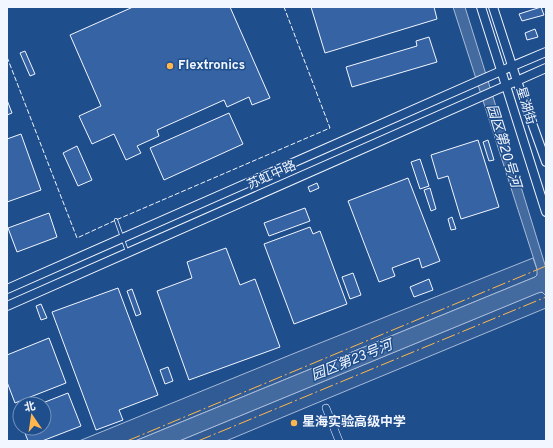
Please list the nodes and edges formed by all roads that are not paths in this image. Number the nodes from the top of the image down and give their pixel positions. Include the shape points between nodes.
1 (481, 7) edge
2 (493, 7) edge
3 (546, 52) edge
4 (512, 66) junction
5 (546, 68) edge
6 (501, 71) junction
7 (517, 81) junction
8 (506, 86) junction
9 (546, 162) edge
10 (546, 212) edge
11 (116, 220) dead end
12 (122, 238) junction
13 (127, 253) junction
14 (7, 289) edge
15 (7, 306) edge
16 (326, 408) dead end
17 (339, 441) edge

1 - 6 main road, 星湖街
2 - 4 main road, 星湖街
3 - 4 main road, 苏虹中路
4 - 6 main road, 苏虹中路
4 - 7 main road, 星湖街
5 - 7 main road, 苏虹中路
6 - 8 main road, 星湖街
6 - 12 main road, 苏虹中路
7 - 8 main road, 苏虹中路
7 - 9 main road, 星湖街
8 - 10 main road, 星湖街
8 - 13 main road, 苏虹中路
11 - 12 lane
12 - 13 lane
12 - 14 main road, 苏虹中路
13 - 15 main road, 苏虹中路
16 - 17 street

